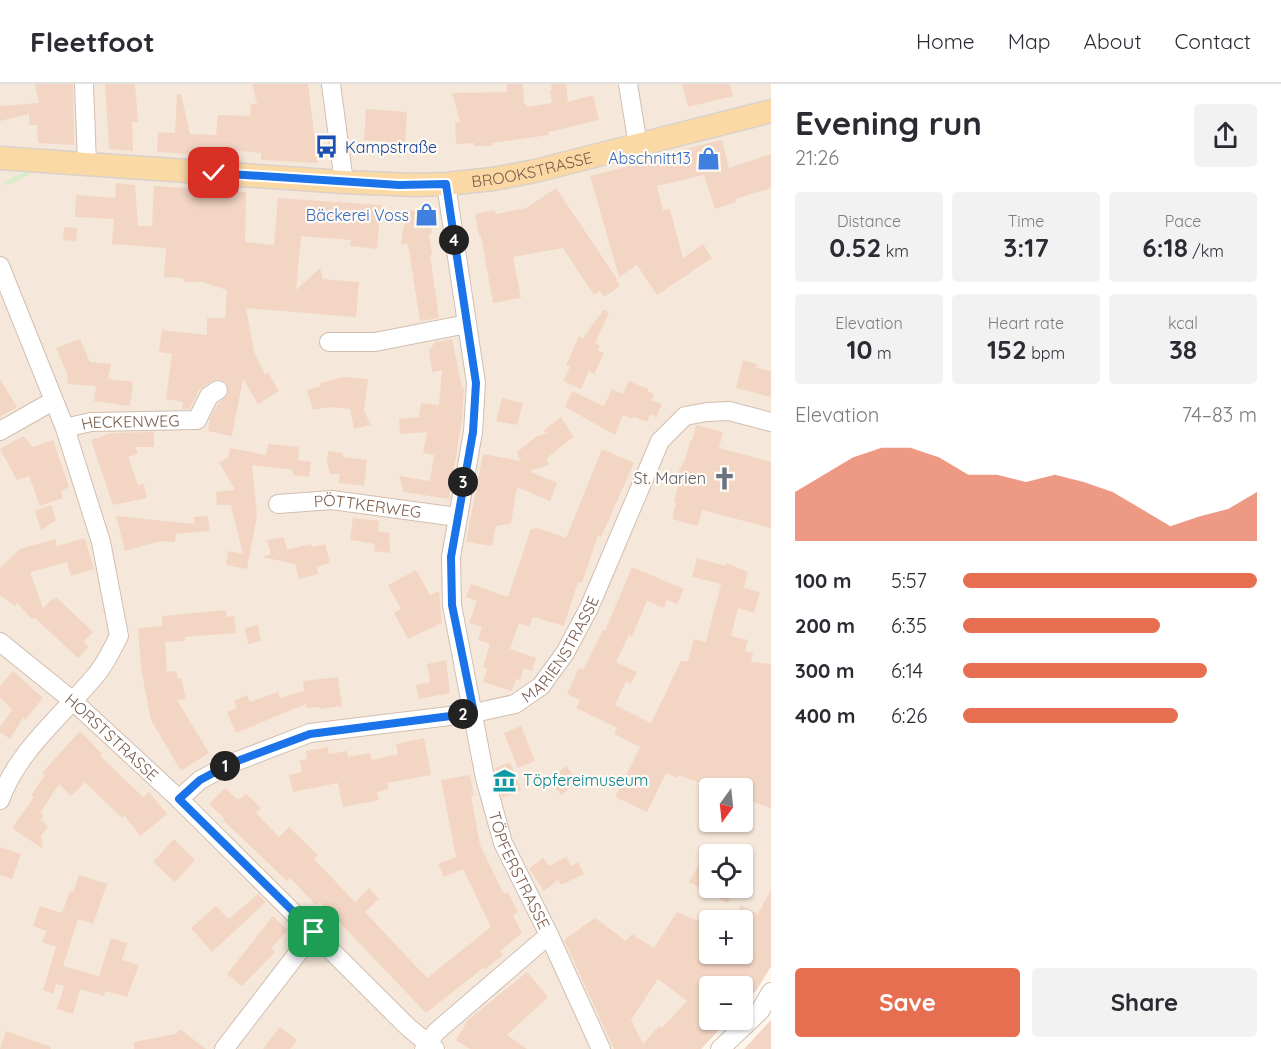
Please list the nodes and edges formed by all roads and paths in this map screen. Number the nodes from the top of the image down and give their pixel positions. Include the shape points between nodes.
1 (84, 84) edge
2 (331, 84) edge
3 (628, 84) edge
4 (771, 111) edge
5 (638, 144) junction
6 (0, 158) edge
7 (87, 164) junction
8 (344, 182) junction
9 (446, 184) junction
10 (0, 266) edge
11 (7, 298) edge
12 (467, 324) junction
13 (329, 342) dead end
14 (218, 390) dead end
15 (53, 401) junction
16 (771, 422) edge
17 (64, 428) junction
18 (0, 431) edge
19 (278, 504) dead end
20 (457, 517) junction
21 (0, 642) edge
22 (73, 701) junction
23 (474, 713) junction
24 (179, 799) junction
25 (0, 800) edge
26 (314, 932) junction
27 (549, 935) junction
28 (771, 992) edge
29 (429, 1047) edge
30 (224, 1049) edge
31 (601, 1049) edge
32 (720, 1049) edge

1 - 7 street
2 - 8 street
3 - 5 street
4 - 5 main road, BROOKSTRASSE
5 - 9 main road, BROOKSTRASSE via 535,171
6 - 7 main road, BROOKSTRASSE
7 - 8 main road, BROOKSTRASSE
8 - 9 main road, BROOKSTRASSE
9 - 12 street, TÖPFERSTRASSE
10 - 11 street, HORSTSTRASSE
11 - 15 street, HORSTSTRASSE
12 - 13 street via 375,342
12 - 20 street, TÖPFERSTRASSE via 476,383 473,432
14 - 17 street, HECKENWEG via 209,396 197,420 91,422
15 - 17 street, HORSTSTRASSE
15 - 18 street
16 - 23 street, MARIENSTRASSE via 729,411 685,416 660,441 589,608 565,653 541,686 515,704
17 - 22 street, HORSTSTRASSE via 101,542 119,636 97,674
19 - 20 street, PÖTTKERWEG via 332,500
20 - 23 street, TÖPFERSTRASSE via 451,557 452,605
21 - 22 street
22 - 24 street, HORSTSTRASSE
22 - 25 street via 25,754
23 - 24 street, MARIENSTRASSE via 310,734 232,763 200,780
23 - 27 street, TÖPFERSTRASSE via 485,778 503,843
24 - 26 street, HORSTSTRASSE
26 - 29 street, HORSTSTRASSE
26 - 30 street
27 - 29 street via 436,1032
27 - 31 street, TÖPFERSTRASSE
28 - 32 street via 759,1011

